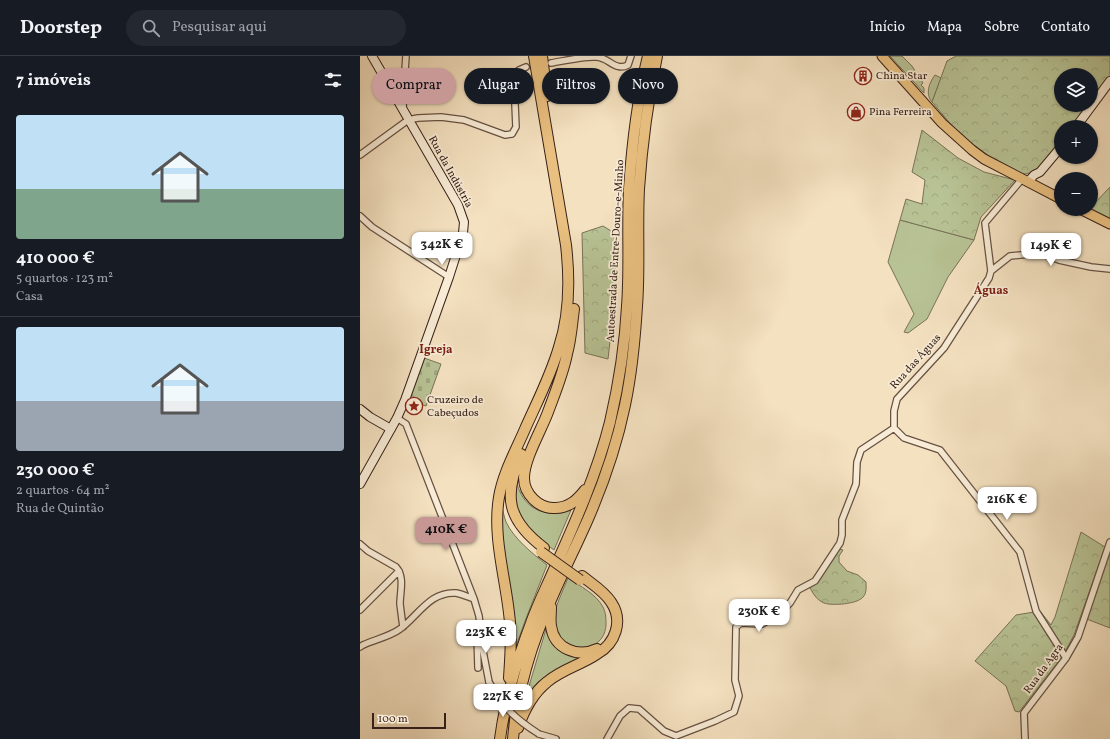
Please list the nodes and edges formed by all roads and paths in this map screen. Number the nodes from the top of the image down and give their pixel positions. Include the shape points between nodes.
1 (372, 56) edge
2 (406, 56) edge
3 (533, 56) edge
4 (539, 56) edge
5 (542, 56) edge
6 (631, 56) edge
7 (648, 56) edge
8 (657, 56) edge
9 (882, 56) edge
10 (551, 63) dead end
11 (526, 67) dead end
12 (543, 68) edge
13 (542, 70) edge
14 (1110, 82) edge
15 (548, 104) edge
16 (403, 111) junction
17 (408, 120) junction
18 (1081, 120) edge
19 (360, 155) edge
20 (1054, 155) edge
21 (1040, 172) junction
22 (1025, 181) junction
23 (1036, 187) junction
24 (1054, 196) edge
25 (360, 216) edge
26 (1094, 216) edge
27 (1110, 224) edge
28 (1110, 268) edge
29 (991, 271) junction
30 (450, 277) junction
31 (574, 310) junction
32 (360, 409) edge
33 (397, 418) junction
34 (894, 428) junction
35 (391, 429) junction
36 (518, 446) junction
37 (360, 484) edge
38 (589, 486) junction
39 (1110, 542) edge
40 (360, 544) edge
41 (542, 550) junction
42 (400, 571) junction
43 (581, 578) junction
44 (553, 594) junction
45 (474, 599) junction
46 (360, 610) edge
47 (403, 627) junction
48 (481, 632) junction
49 (360, 648) edge
50 (1066, 658) junction
51 (478, 668) dead end
52 (507, 704) junction
53 (1024, 732) junction
54 (500, 739) edge
55 (513, 739) edge
56 (556, 739) edge
57 (607, 739) edge
58 (1020, 739) edge
59 (1025, 739) edge

1 - 16 street, Rua da Indústria
2 - 16 street
3 - 36 highway via 566,245 569,295 560,347
4 - 13 highway
5 - 12 highway
6 - 10 street via 628,65 622,68 596,56
7 - 38 highway, Autoestrada de Entre-Douro-e-Minho via 633,138 623,357 610,422
8 - 44 highway, Autoestrada de Entre-Douro-e-Minho via 643,140 639,190 637,305 625,405 599,493
9 - 22 main road via 960,140 984,159
11 - 17 street via 519,70 514,81 516,127 512,134 505,135 464,120 441,117
14 - 18 street
15 - 31 highway via 574,262
16 - 17 street, Rua da Indústria
17 - 19 street
17 - 30 street, Rua da Indústria via 458,205 464,222
20 - 21 street
21 - 22 street
21 - 23 street
22 - 23 main road
22 - 29 street via 985,222
23 - 24 main road
25 - 30 street
26 - 27 main road
28 - 29 street via 1091,267 1040,253 1010,256
29 - 34 street, Rua das Águas via 944,348 897,399
30 - 33 street, Rua da Indústria
31 - 38 highway via 568,354 527,463 524,479 525,487 537,503 554,508 572,503
31 - 41 highway via 569,336 511,483 511,502 515,516 521,527
32 - 35 street
33 - 35 street, Rua da Indústria
33 - 45 street via 406,424
34 - 50 street via 904,438 940,450 1020,552 1036,611
34 - 57 street via 861,450 857,462 856,484 842,520 840,543 815,581 798,590 782,611 762,624 741,623 736,627 735,680 739,696 734,712 676,736 664,731 639,708 629,708 620,716
35 - 37 street, Rua da Indústria
36 - 41 highway via 507,480 506,502 519,532
36 - 52 highway via 499,496 497,521 510,624 511,656
38 - 52 highway, Autoestrada de Entre-Douro-e-Minho via 532,622
39 - 50 street, Rua da Agra via 1078,637
40 - 42 street
41 - 43 highway
42 - 46 street
42 - 47 street
43 - 44 highway via 608,605 611,612 612,628 609,636 596,650 576,652 558,643 551,627
43 - 55 highway via 600,590 612,603 617,619 615,634 604,650 559,673 538,690 521,718
44 - 55 highway, Autoestrada de Entre-Douro-e-Minho via 530,657 517,704
45 - 47 street via 446,594 431,600
45 - 48 street
47 - 49 street
48 - 51 street via 477,636
48 - 56 street, bridge via 489,682 499,701 518,720 538,734
50 - 53 street, Rua da Agra via 1024,713
52 - 54 highway, Autoestrada de Entre-Douro-e-Minho
53 - 58 street
53 - 59 street, Rua da Agra

